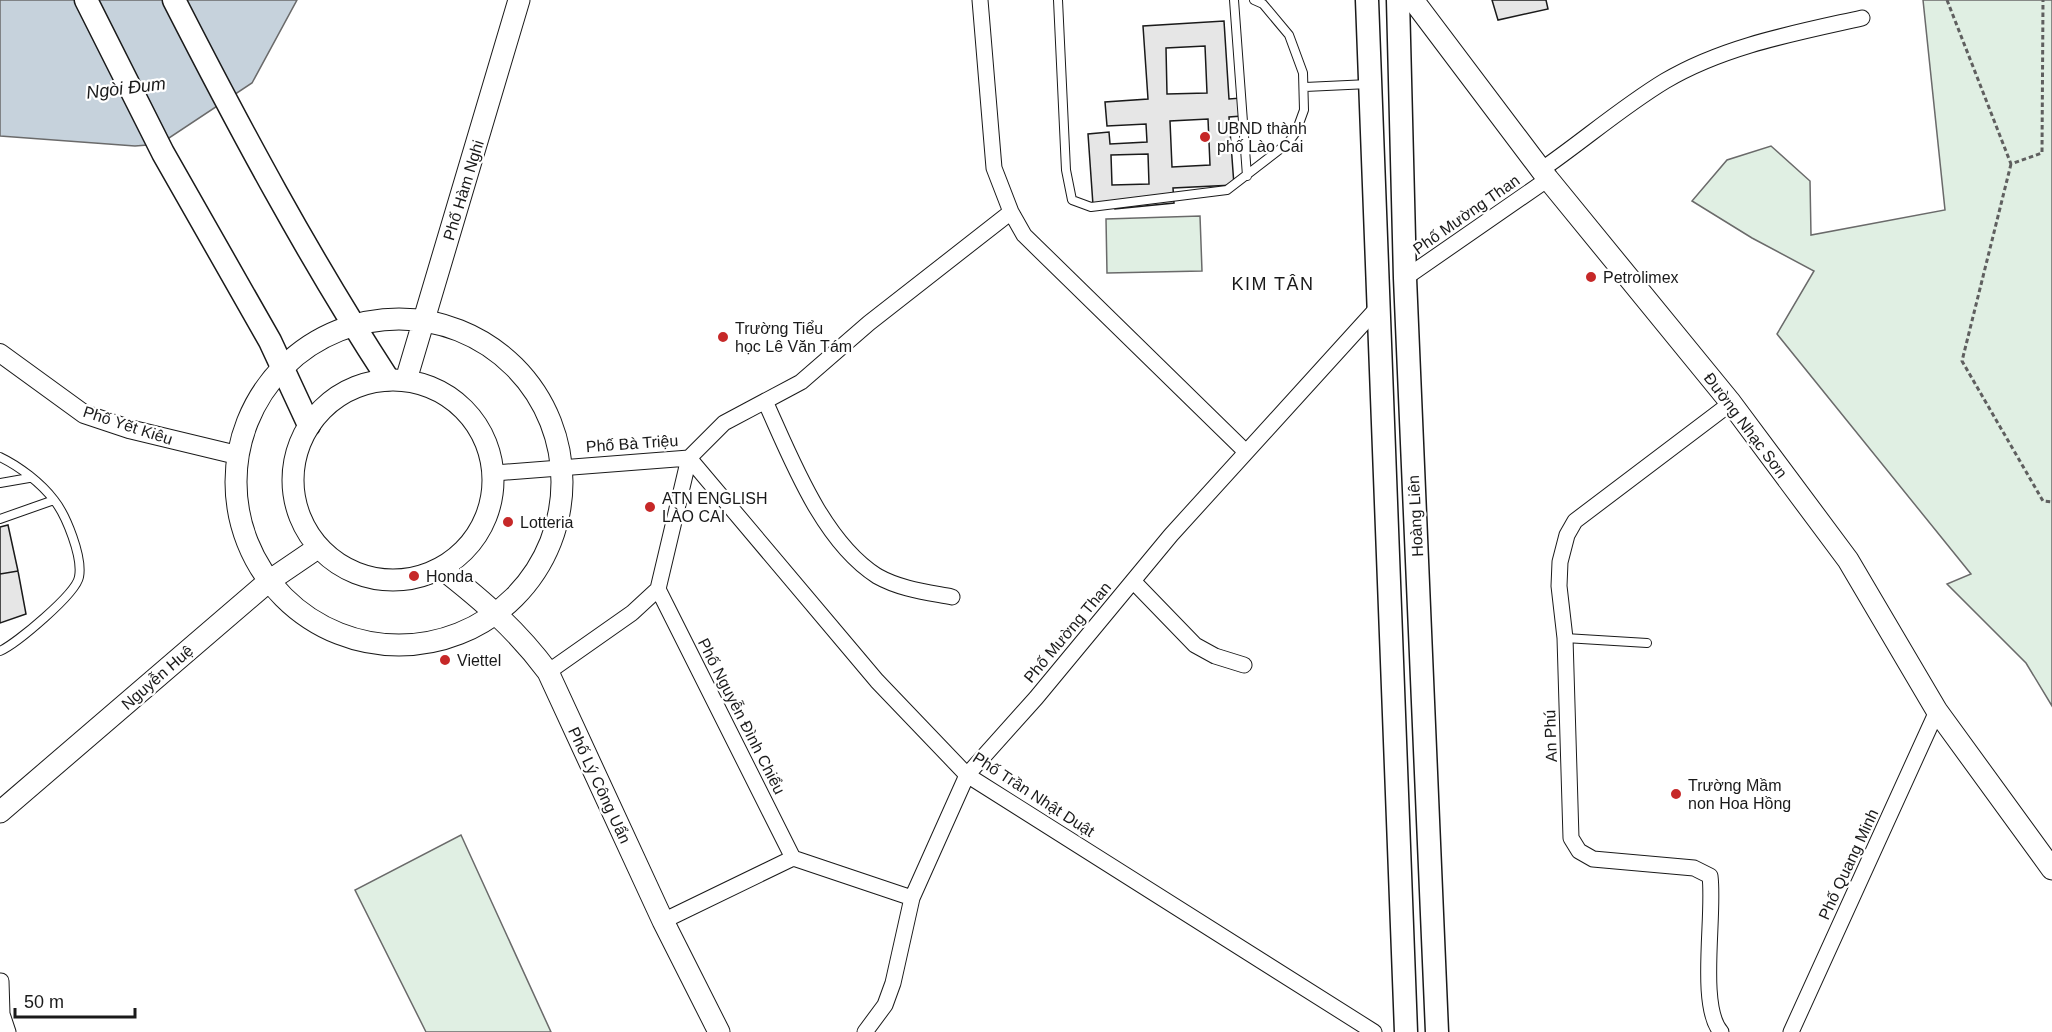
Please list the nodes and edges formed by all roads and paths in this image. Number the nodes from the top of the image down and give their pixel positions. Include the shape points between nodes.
1 (86, 0) edge
2 (174, 0) edge
3 (519, 0) edge
4 (980, 0) edge
5 (1058, 0) edge
6 (1234, 0) edge
7 (1254, 0) edge
8 (1367, 0) edge
9 (1398, 0) edge
10 (1413, 0) edge
11 (1947, 0) edge
12 (2043, 0) edge
13 (1862, 18) dead end
14 (1399, 82) junction
15 (1370, 84) junction
16 (1305, 87) junction
17 (2011, 164) junction
18 (1545, 174) junction
19 (1247, 176) junction
20 (1011, 212) junction
21 (1405, 278) junction
22 (1380, 304) junction
23 (424, 321) junction
24 (353, 326) junction
25 (2, 358) edge
26 (284, 367) junction
27 (397, 379) junction
28 (765, 401) junction
29 (1731, 403) junction
30 (309, 425) junction
31 (1246, 452) junction
32 (237, 455) junction
33 (0, 457) edge
34 (689, 458) junction
35 (561, 466) junction
36 (495, 473) junction
37 (29, 478) junction
38 (0, 483) edge
39 (54, 500) junction
40 (2052, 502) edge
41 (0, 519) edge
42 (319, 547) junction
43 (441, 568) junction
44 (270, 581) junction
45 (1133, 581) junction
46 (658, 589) junction
47 (952, 597) dead end
48 (498, 614) junction
49 (1565, 638) junction
50 (1647, 643) dead end
51 (0, 651) edge
52 (1244, 665) dead end
53 (548, 672) junction
54 (1937, 711) junction
55 (967, 775) junction
56 (0, 812) edge
57 (793, 858) junction
58 (2052, 869) edge
59 (912, 898) junction
60 (663, 921) junction
61 (1, 981) edge
62 (8, 1032) edge
63 (719, 1032) edge
64 (865, 1032) edge
65 (1374, 1032) edge
66 (1406, 1032) edge
67 (1437, 1032) edge
68 (1721, 1032) edge
69 (1791, 1032) edge

1 - 26 main road via 163,153
2 - 24 main road via 233,116
3 - 23 main road, Phố Hàm Nghi
4 - 20 street via 994,168
5 - 19 lane via 1066,170 1072,200 1090,207 1227,190
6 - 19 lane
7 - 16 lane via 1263,4 1289,35
8 - 15 main road, Hoàng Liên
9 - 14 main road, Hoàng Liên
10 - 18 main road, Đường Nhạc Sơn
11 - 17 path
12 - 17 path via 2042,153
13 - 18 street, Phố Mường Than via 1786,35 1697,65 1666,81
14 - 15 main road
14 - 21 main road, Hoàng Liên
15 - 16 lane
15 - 22 main road, Hoàng Liên
16 - 19 lane via 1304,110 1296,132
17 - 40 path via 1962,361 2043,501
18 - 21 street, Phố Mường Than
18 - 29 main road, Đường Nhạc Sơn
20 - 28 street, Phố Bà Triệu via 869,323 801,382
20 - 31 street via 1024,235
21 - 22 main road
21 - 67 main road, Hoàng Liên
22 - 31 street, Phố Mường Than
22 - 66 main road, Hoàng Liên
23 - 24 main road via 396,319
23 - 27 main road, Phố Hàm Nghi
23 - 35 main road via 459,330 491,347 518,370 540,399 555,432
24 - 26 main road via 317,341
24 - 27 main road
25 - 32 street, Phố Yẽt Kiêu via 84,414
26 - 30 main road
26 - 32 main road via 268,384 248,417
27 - 30 main road via 354,387 333,398
27 - 36 main road via 439,390 467,410 486,439
28 - 34 street, Phố Bà Triệu via 723,423
28 - 47 street via 799,475 848,552 878,576 906,589
29 - 49 street, An Phú via 1575,521 1560,562
29 - 54 main road, Đường Nhạc Sơn via 1848,560
30 - 42 main road via 295,457 293,481 296,505 305,528
31 - 45 street, Phố Mường Than
32 - 44 main road via 235,488 240,520 250,552
33 - 37 lane
34 - 35 street, Phố Bà Triệu
34 - 46 street
34 - 55 street, Phố Trần Nhật Duật via 877,681
35 - 36 street, Phố Bà Triệu
35 - 48 main road via 562,500 555,532 524,589
36 - 43 main road via 493,501 483,528 465,552
37 - 38 lane
37 - 39 lane
39 - 41 lane
39 - 51 lane via 78,551 79,577 69,596
42 - 43 main road via 339,564 364,576 390,580 417,578
42 - 44 main road, Nguyễn Huệ
43 - 48 main road, Phố Lý Công Uẩn
44 - 48 main road via 293,607 324,627 359,641 396,645 433,642 468,631
44 - 56 main road, Nguyễn Huệ
45 - 52 street via 1195,645
45 - 55 street, Phố Mường Than
46 - 53 street via 632,613
46 - 57 street, Phố Nguyễn Đình Chiểu
48 - 53 main road, Phố Lý Công Uẩn
49 - 50 lane
49 - 68 street, An Phú via 1571,838 1580,851 1593,859 1694,868 1710,876 1713,894 1709,1002 1713,1023
53 - 60 main road, Phố Lý Công Uẩn
54 - 58 main road, Đường Nhạc Sơn
54 - 69 street, Phố Quang Minh
55 - 59 street, Phố Mường Than
55 - 65 street, Phố Trần Nhật Duật
57 - 59 street
57 - 60 street
59 - 64 street, Phố Mường Than via 893,983 885,1005
60 - 63 main road, Phố Lý Công Uẩn
61 - 62 street via 2,1014

